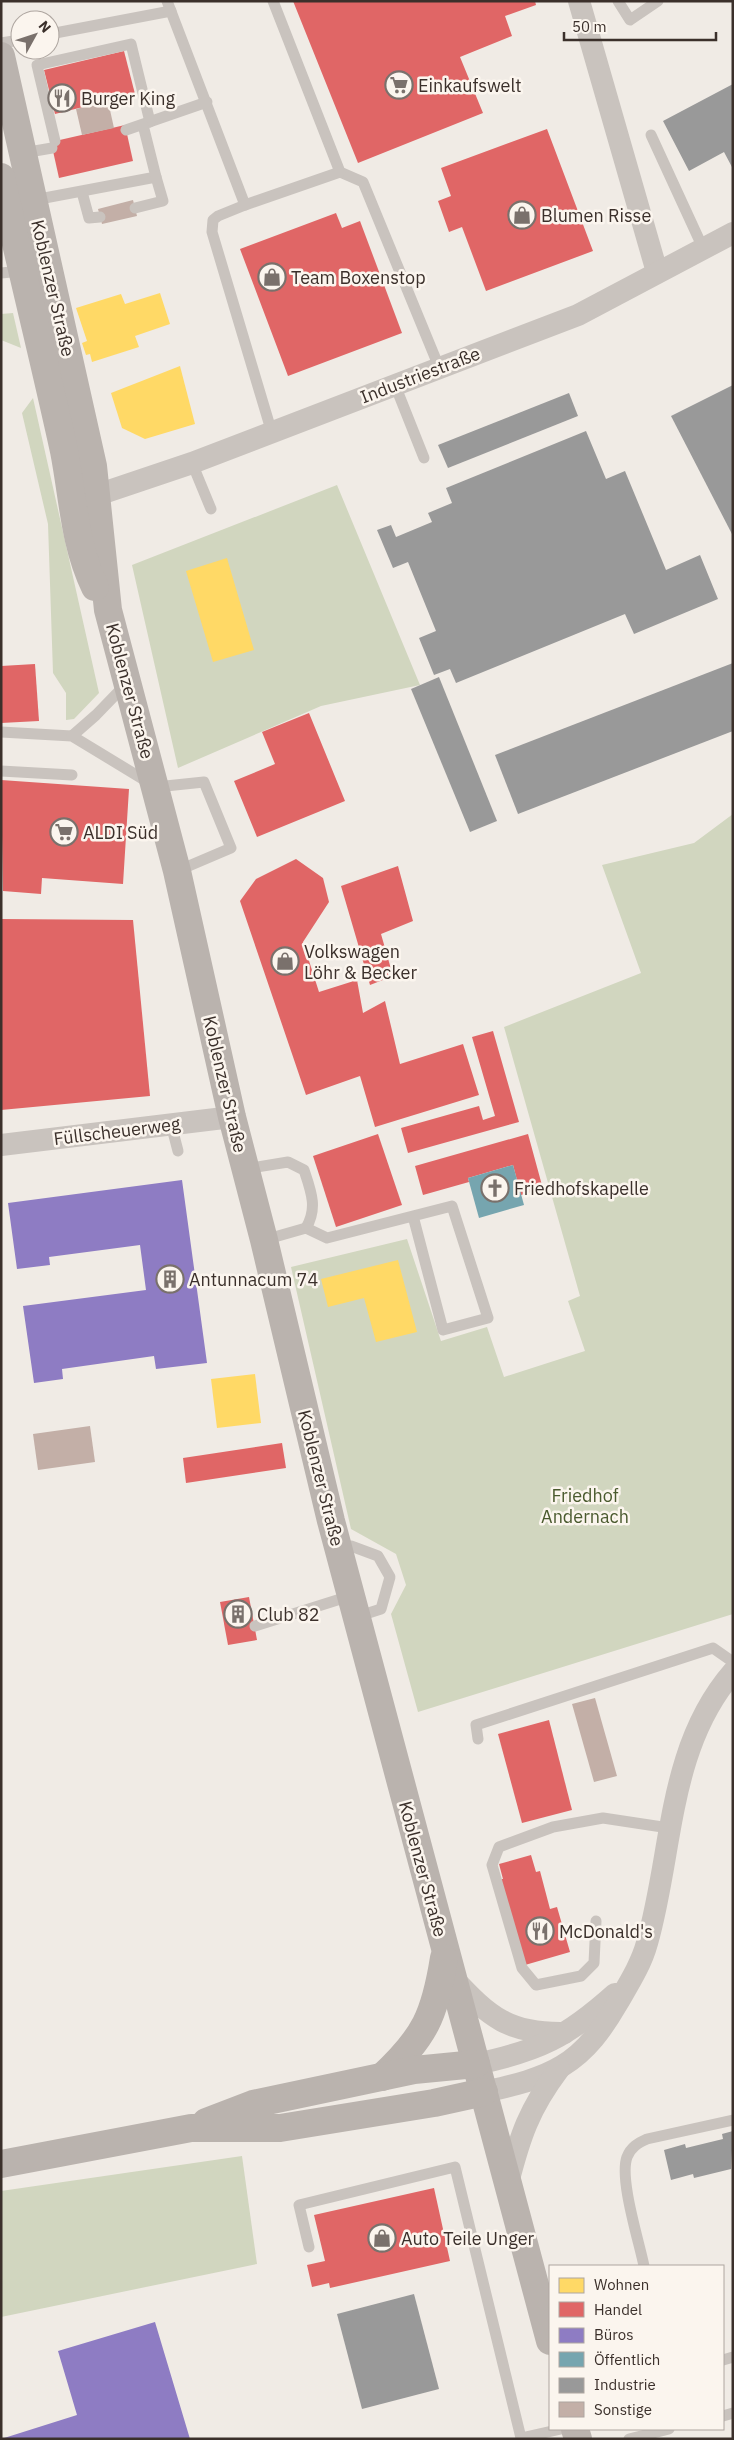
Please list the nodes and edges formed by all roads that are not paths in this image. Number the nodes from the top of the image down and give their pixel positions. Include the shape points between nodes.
1 (273, 1) edge
2 (578, 1) edge
3 (618, 1) edge
4 (658, 1) edge
5 (169, 6) edge
6 (60, 32) edge
7 (1, 56) edge
8 (207, 102) junction
9 (147, 123) junction
10 (126, 130) dead end
11 (651, 135) dead end
12 (23, 154) junction
13 (340, 172) junction
14 (156, 177) junction
15 (82, 192) junction
16 (16, 194) edge
17 (245, 205) junction
18 (135, 208) dead end
19 (94, 218) dead end
20 (733, 233) edge
21 (703, 248) junction
22 (29, 270) edge
23 (657, 272) junction
24 (439, 367) junction
25 (395, 385) junction
26 (272, 433) junction
27 (424, 458) dead end
28 (66, 462) junction
29 (192, 463) junction
30 (97, 495) junction
31 (211, 509) dead end
32 (75, 532) junction
33 (108, 610) junction
34 (128, 682) junction
35 (1, 732) edge
36 (72, 736) junction
37 (1, 771) edge
38 (72, 775) dead end
39 (156, 786) junction
40 (177, 871) junction
41 (232, 1117) junction
42 (171, 1124) junction
43 (1, 1145) edge
44 (178, 1151) dead end
45 (245, 1170) junction
46 (413, 1216) junction
47 (306, 1228) junction
48 (264, 1240) junction
49 (338, 1548) junction
50 (353, 1607) junction
51 (255, 1626) dead end
52 (733, 1662) edge
53 (733, 1672) edge
54 (478, 1739) dead end
55 (669, 1828) junction
56 (596, 1921) dead end
57 (445, 1952) junction
58 (453, 1978) junction
59 (631, 1980) junction
60 (565, 2033) junction
61 (476, 2064) junction
62 (561, 2066) junction
63 (382, 2077) junction
64 (484, 2092) junction
65 (733, 2120) edge
66 (191, 2128) junction
67 (1, 2164) edge
68 (508, 2183) junction
69 (309, 2247) dead end
70 (644, 2265) edge
71 (549, 2337) edge
72 (557, 2430) edge
73 (665, 2430) edge
74 (629, 2439) edge

1 - 13 lane
2 - 23 street
3 - 4 lane via 630,20
5 - 6 lane
5 - 8 lane
7 - 12 street, Koblenzer Straße
8 - 9 lane
8 - 17 lane
9 - 10 lane
9 - 12 lane via 131,44 37,65 53,144
9 - 14 lane
11 - 21 lane
12 - 16 street, Koblenzer Straße
13 - 17 lane
13 - 24 lane via 362,182
14 - 15 lane
14 - 18 lane via 162,201
15 - 16 lane
15 - 19 lane
16 - 22 street, Koblenzer Straße
17 - 26 lane via 213,220 212,232
20 - 21 street, Industriestraße
21 - 23 street, Industriestraße
22 - 28 street, Koblenzer Straße
22 - 30 street, Koblenzer Straße via 88,444
23 - 24 street, Industriestraße via 578,315
24 - 25 street, Industriestraße
25 - 26 street, Industriestraße
25 - 27 lane
26 - 29 street, Industriestraße
28 - 30 street via 82,489
28 - 32 street, Koblenzer Straße
29 - 30 street, Industriestraße
29 - 31 lane
30 - 32 street via 86,507
30 - 33 street, Koblenzer Straße
32 - 33 street, Koblenzer Straße via 85,565
33 - 34 street, Koblenzer Straße
34 - 36 lane
34 - 39 street, Koblenzer Straße
35 - 36 lane
36 - 39 lane
37 - 38 lane
39 - 40 street, Koblenzer Straße
39 - 40 lane via 204,782 231,848
40 - 41 street, Koblenzer Straße
41 - 42 street, Füllscheuerweg
41 - 45 street, Koblenzer Straße
42 - 43 street, Füllscheuerweg
42 - 44 lane
45 - 47 lane via 288,1162 304,1170 313,1198 312,1218
45 - 48 street, Koblenzer Straße
46 - 46 lane via 452,1206 488,1318 443,1330
46 - 47 lane via 327,1238
47 - 48 lane
48 - 49 street, Koblenzer Straße
49 - 50 street, Koblenzer Straße
49 - 50 lane via 351,1546 378,1556 390,1577 381,1609
50 - 51 lane
50 - 57 street, Koblenzer Straße
52 - 54 lane via 713,1648 476,1726
53 - 55 street via 716,1694 693,1740
55 - 56 lane via 603,1818 552,1827 499,1848 492,1865 522,1968 536,1985 581,1976 594,1963
55 - 59 street via 651,1929
57 - 58 street, Koblenzer Straße
57 - 63 street via 436,1998 423,2032 411,2049
58 - 60 street via 472,2000 500,2021 536,2031
58 - 61 street, Koblenzer Straße
59 - 60 street
59 - 62 street via 599,2032
60 - 61 street via 527,2052
61 - 63 street via 441,2066
61 - 64 street, Koblenzer Straße
62 - 64 street via 535,2078
62 - 68 street via 526,2121
63 - 66 street via 253,2104
64 - 66 street via 280,2128
64 - 68 street, Koblenzer Straße
65 - 70 lane via 646,2139 635,2145 627,2156 624,2174
66 - 67 street
68 - 71 street, Koblenzer Straße
69 - 72 lane via 299,2205 455,2167 521,2438
73 - 74 lane

